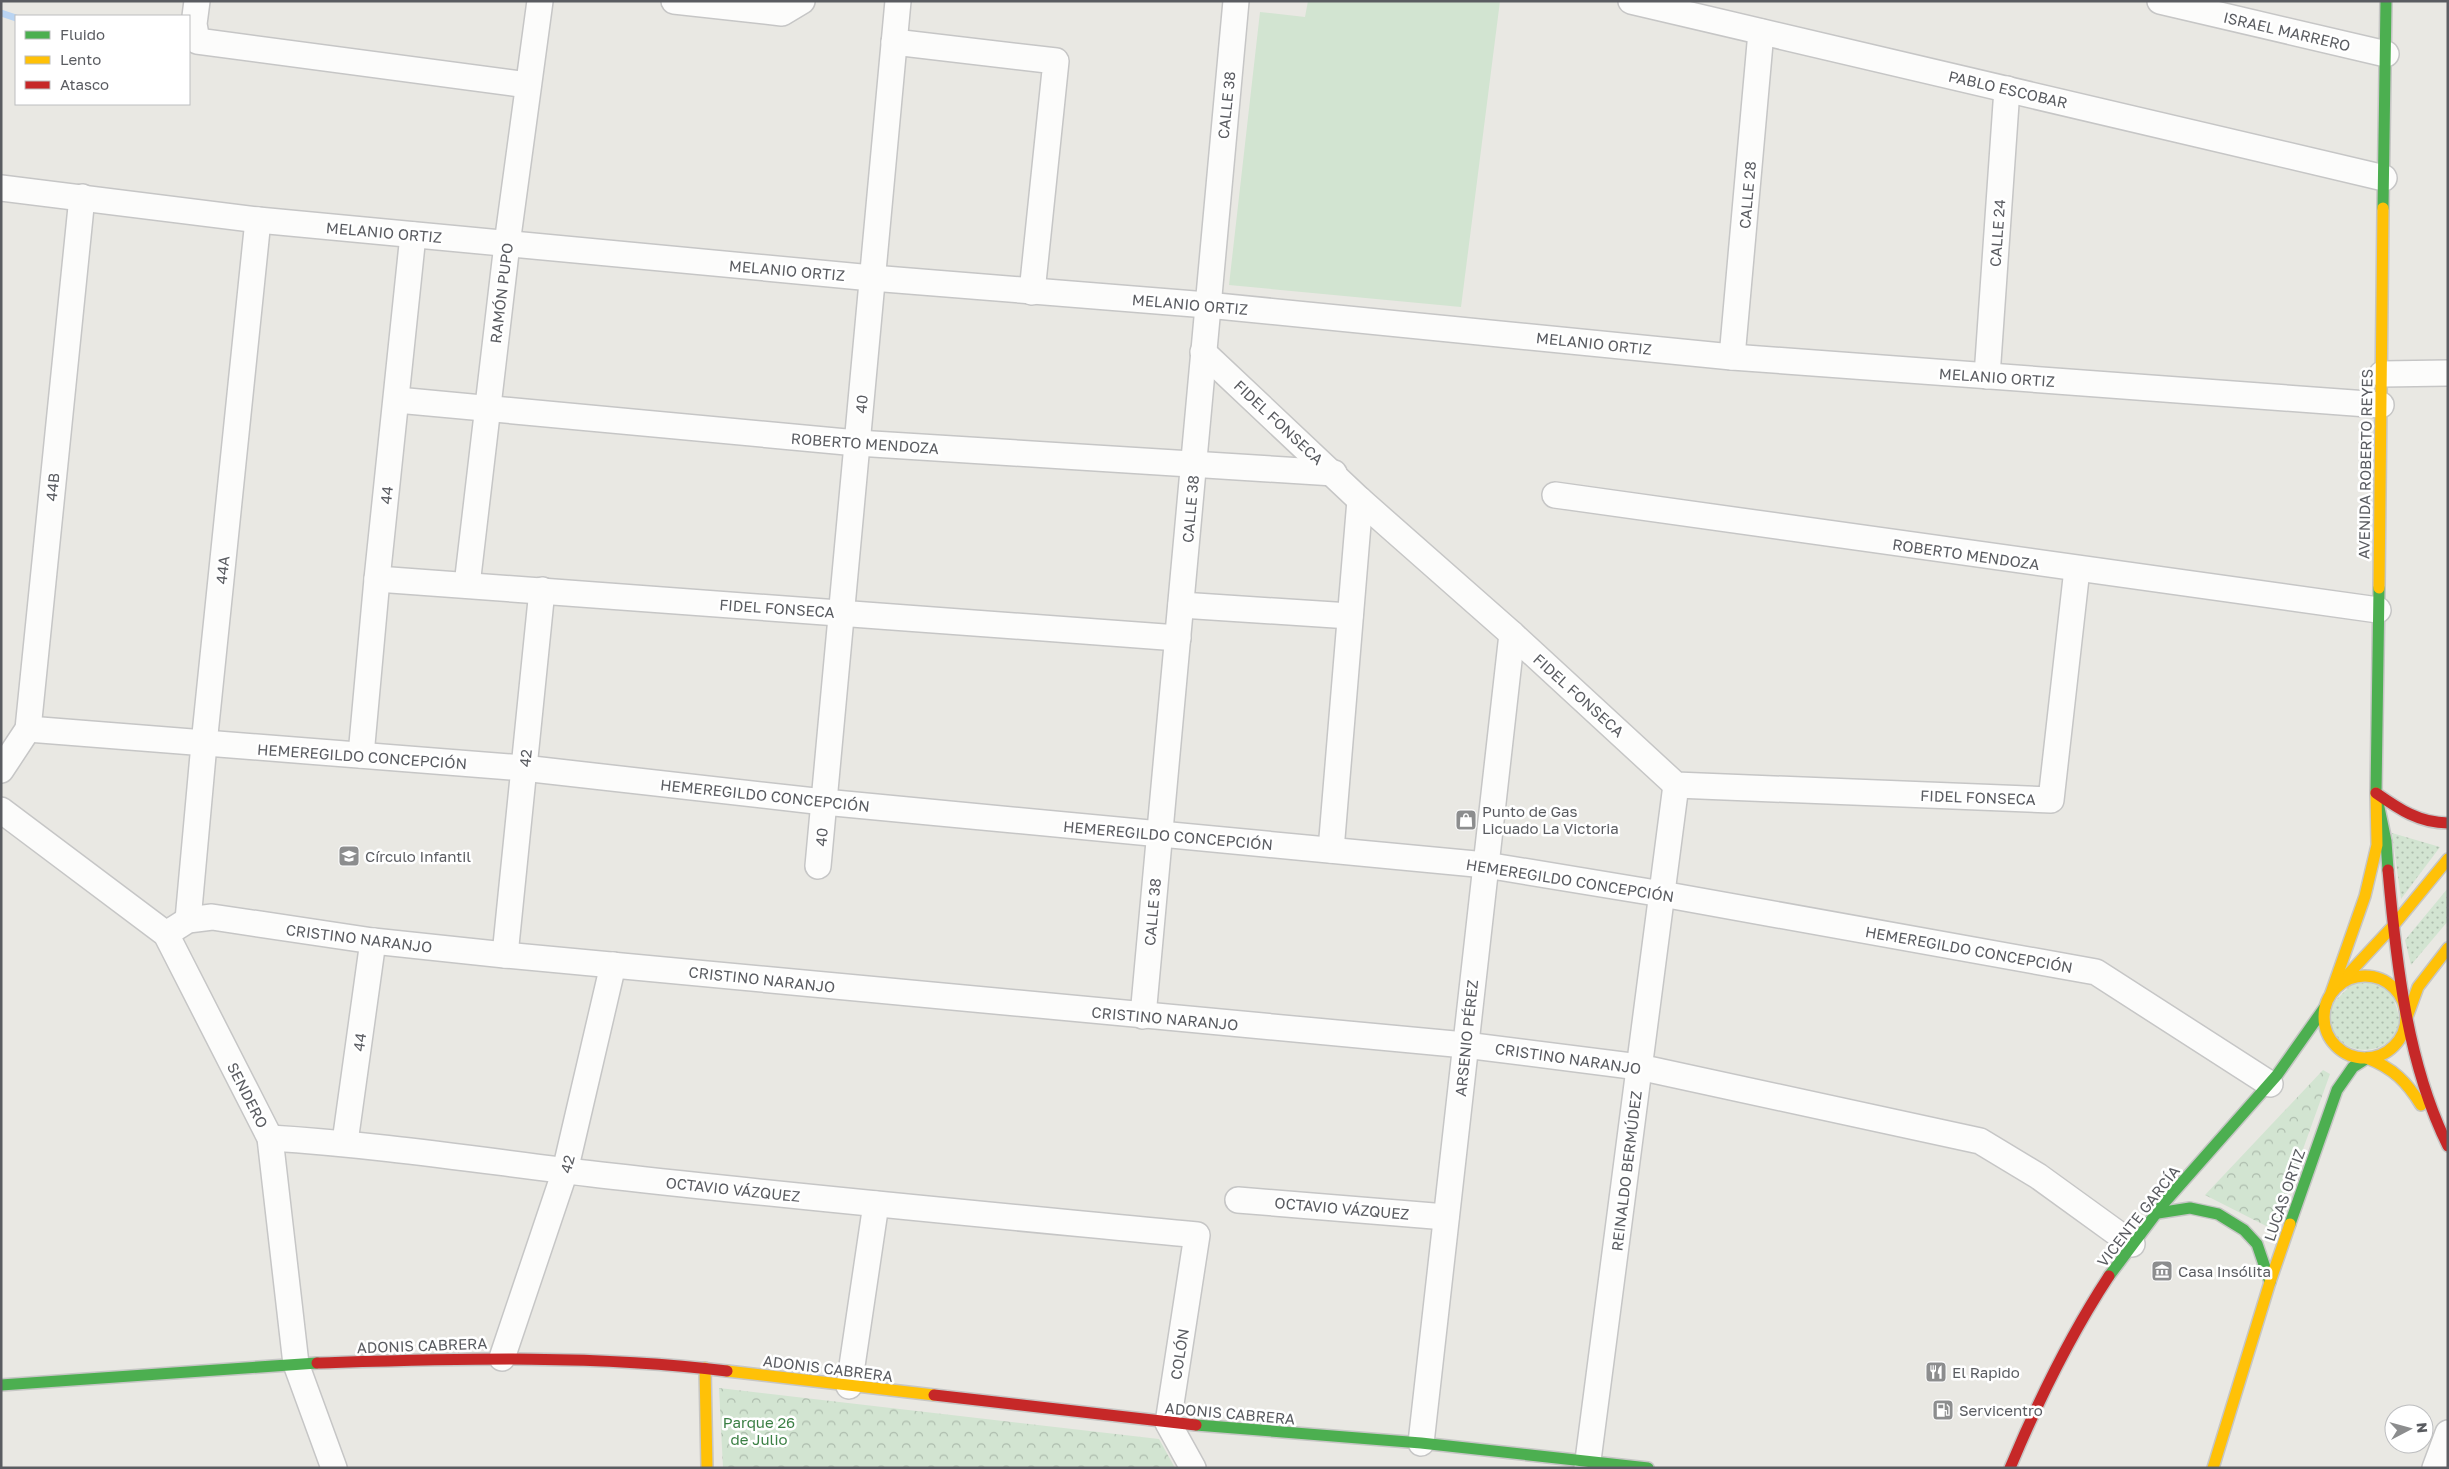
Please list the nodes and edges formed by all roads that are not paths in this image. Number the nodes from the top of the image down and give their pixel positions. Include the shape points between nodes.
1 (197, 1) edge
2 (540, 1) edge
3 (674, 1) edge
4 (802, 1) edge
5 (898, 1) edge
6 (1236, 1) edge
7 (1632, 1) edge
8 (2160, 1) edge
9 (2386, 1) edge
10 (1761, 32) junction
11 (894, 42) junction
12 (2386, 54) junction
13 (528, 85) junction
14 (2007, 89) junction
15 (2384, 178) junction
16 (1, 188) edge
17 (82, 197) junction
18 (258, 220) junction
19 (413, 234) junction
20 (508, 244) junction
21 (872, 278) junction
22 (1032, 292) junction
23 (1207, 305) junction
24 (1203, 352) junction
25 (1732, 357) junction
26 (2382, 374) junction
27 (2448, 374) edge
28 (1987, 376) junction
29 (397, 400) junction
30 (2381, 405) junction
31 (487, 410) junction
32 (857, 443) junction
33 (1194, 464) junction
34 (1334, 473) junction
35 (1555, 495) dead end
36 (1360, 500) junction
37 (2078, 569) junction
38 (377, 579) junction
39 (467, 585) junction
40 (542, 590) junction
41 (1181, 605) junction
42 (2378, 610) junction
43 (842, 613) junction
44 (1350, 616) junction
45 (1512, 634) junction
46 (1178, 638) junction
47 (28, 729) junction
48 (204, 744) junction
49 (361, 755) junction
50 (523, 768) junction
51 (1, 770) edge
52 (1676, 786) junction
53 (2376, 793) junction
54 (824, 802) junction
55 (1, 810) edge
56 (2448, 823) edge
57 (1160, 834) junction
58 (1331, 850) junction
59 (2448, 859) edge
60 (1486, 865) junction
61 (818, 866) dead end
62 (1662, 894) junction
63 (188, 920) junction
64 (2393, 926) junction
65 (166, 934) junction
66 (373, 941) junction
67 (2448, 948) edge
68 (505, 956) junction
69 (613, 965) junction
70 (2331, 993) junction
71 (2325, 1006) junction
72 (1143, 1016) junction
73 (2407, 1017) junction
74 (1465, 1045) junction
75 (2367, 1058) junction
76 (1639, 1067) junction
77 (2270, 1084) junction
78 (2439, 1131) junction
79 (270, 1138) junction
80 (345, 1142) junction
81 (2448, 1146) edge
82 (565, 1171) junction
83 (1238, 1200) dead end
84 (876, 1204) junction
85 (2158, 1213) junction
86 (1446, 1217) junction
87 (1197, 1235) joint
88 (2132, 1244) junction
89 (2270, 1282) junction
90 (502, 1358) junction
91 (296, 1364) junction
92 (705, 1368) junction
93 (6, 1381) edge
94 (849, 1386) junction
95 (1168, 1423) junction
96 (2448, 1433) edge
97 (1421, 1443) junction
98 (1587, 1464) edge
99 (334, 1468) edge
100 (707, 1468) edge
101 (1193, 1468) edge
102 (1648, 1468) edge
103 (2010, 1468) edge
104 (2214, 1468) edge
105 (2435, 1468) edge

1 - 13 street via 194,24 197,41
2 - 13 street, RAMÓN PUPO
3 - 4 street via 782,13
5 - 11 street, 40
6 - 23 street, CALLE 38
7 - 10 street, PABLO ESCOBAR
8 - 12 street, ISRAEL MARRERO
9 - 12 main road, AVENIDA ROBERTO REYES
10 - 14 street, PABLO ESCOBAR
10 - 25 street, CALLE 28
11 - 21 street, 40
11 - 22 street via 1056,61
12 - 15 main road, AVENIDA ROBERTO REYES
13 - 20 street, RAMÓN PUPO
14 - 15 street, PABLO ESCOBAR
14 - 28 street, CALLE 24
15 - 26 main road, AVENIDA ROBERTO REYES
16 - 17 street, MELANIO ORTIZ
17 - 18 street, MELANIO ORTIZ
17 - 47 street, 44B
18 - 19 street, MELANIO ORTIZ
18 - 48 street, 44A
19 - 20 street, MELANIO ORTIZ
19 - 29 street, 44
20 - 21 street, MELANIO ORTIZ
20 - 31 street, RAMÓN PUPO
21 - 22 street, MELANIO ORTIZ
21 - 32 street, 40
22 - 23 street, MELANIO ORTIZ
23 - 24 street, CALLE 38
23 - 25 street, MELANIO ORTIZ
24 - 33 street, CALLE 38
24 - 34 street, FIDEL FONSECA
25 - 28 street, MELANIO ORTIZ
26 - 27 street
26 - 30 main road, AVENIDA ROBERTO REYES
28 - 30 street, MELANIO ORTIZ
29 - 31 street, ROBERTO MENDOZA
29 - 38 street, 44
30 - 42 main road, AVENIDA ROBERTO REYES
31 - 32 street, ROBERTO MENDOZA
31 - 39 street, RAMÓN PUPO
32 - 33 street, ROBERTO MENDOZA
32 - 43 street, 40
33 - 34 street, ROBERTO MENDOZA
33 - 41 street, CALLE 38
34 - 36 street, FIDEL FONSECA
35 - 37 street, ROBERTO MENDOZA
36 - 44 street
36 - 45 street, FIDEL FONSECA
37 - 42 street, ROBERTO MENDOZA
37 - 52 street, FIDEL FONSECA via 2051,800
38 - 39 street, FIDEL FONSECA
38 - 49 street, 44
39 - 40 street, FIDEL FONSECA
40 - 43 street, FIDEL FONSECA
40 - 50 street, 42
41 - 44 street
41 - 46 street, CALLE 38
42 - 53 main road, AVENIDA ROBERTO REYES
43 - 46 street, FIDEL FONSECA
43 - 54 street, 40
44 - 58 street
45 - 52 street, FIDEL FONSECA
45 - 60 street, ARSENIO PÉREZ
46 - 57 street, CALLE 38
47 - 48 street, HEMEREGILDO CONCEPCIÓN
47 - 51 street, 44B
48 - 49 street, HEMEREGILDO CONCEPCIÓN
48 - 63 street, 44A
49 - 50 street, HEMEREGILDO CONCEPCIÓN
50 - 54 street, HEMEREGILDO CONCEPCIÓN
50 - 68 street, 42
52 - 62 street, REINALDO BERMÚDEZ
53 - 56 main road via 2404,813 2425,822
53 - 64 main road, AVENIDA ROBERTO REYES via 2386,841
53 - 70 main road via 2377,845 2365,896
54 - 57 street, HEMEREGILDO CONCEPCIÓN
54 - 61 street, 40
55 - 65 street, SENDERO
57 - 58 street, HEMEREGILDO CONCEPCIÓN
57 - 72 street, CALLE 38
58 - 60 street, HEMEREGILDO CONCEPCIÓN
59 - 64 main road
60 - 62 street, HEMEREGILDO CONCEPCIÓN
60 - 74 street, ARSENIO PÉREZ
62 - 76 street, REINALDO BERMÚDEZ
62 - 77 street, HEMEREGILDO CONCEPCIÓN via 2096,972
63 - 65 street, CRISTINO NARANJO
63 - 66 street, CRISTINO NARANJO via 212,917
64 - 70 main road
64 - 73 main road, AVENIDA ROBERTO REYES
65 - 79 street, SENDERO
66 - 68 street, CRISTINO NARANJO
66 - 80 street, 44
67 - 73 main road via 2418,987
68 - 69 street, CRISTINO NARANJO
69 - 72 street, CRISTINO NARANJO
69 - 82 street, 42
70 - 71 main road, VICENTE GARCÍA
70 - 73 main road via 2352,977 2378,977 2399,992
71 - 75 main road via 2326,1031 2332,1041 2353,1057
71 - 77 main road, VICENTE GARCÍA
72 - 74 street, CRISTINO NARANJO
73 - 75 main road via 2404,1033 2396,1046 2383,1055
73 - 78 main road via 2421,1084
74 - 76 street, CRISTINO NARANJO
74 - 86 street, ARSENIO PÉREZ
75 - 78 main road via 2387,1065 2402,1077
75 - 89 main road, LUCAS ORTIZ via 2353,1067 2337,1090
76 - 88 street, CRISTINO NARANJO via 1980,1140 2038,1176
76 - 98 street, REINALDO BERMÚDEZ
77 - 85 main road, VICENTE GARCÍA
78 - 81 main road
79 - 80 street, OCTAVIO VÁZQUEZ
79 - 91 street, SENDERO
80 - 82 street, OCTAVIO VÁZQUEZ
82 - 84 street, OCTAVIO VÁZQUEZ
82 - 90 street, 42
83 - 86 street, OCTAVIO VÁZQUEZ
84 - 87 street, OCTAVIO VÁZQUEZ
84 - 94 street
85 - 88 main road, VICENTE GARCÍA
85 - 89 main road via 2190,1208 2218,1214 2244,1230 2257,1244
86 - 97 street, ARSENIO PÉREZ
87 - 95 street, COLÓN
88 - 103 main road, VICENTE GARCÍA via 2089,1306 2025,1430
89 - 104 main road, LUCAS ORTIZ
90 - 91 main road, ADONIS CABRERA
90 - 92 main road, ADONIS CABRERA via 609,1360
91 - 93 main road, ADONIS CABRERA
91 - 99 street, SENDERO
92 - 94 main road, ADONIS CABRERA
92 - 100 main road
94 - 95 main road, ADONIS CABRERA
95 - 97 main road, ADONIS CABRERA
95 - 101 street
96 - 105 street
97 - 98 main road, ADONIS CABRERA
98 - 102 main road, ADONIS CABRERA

